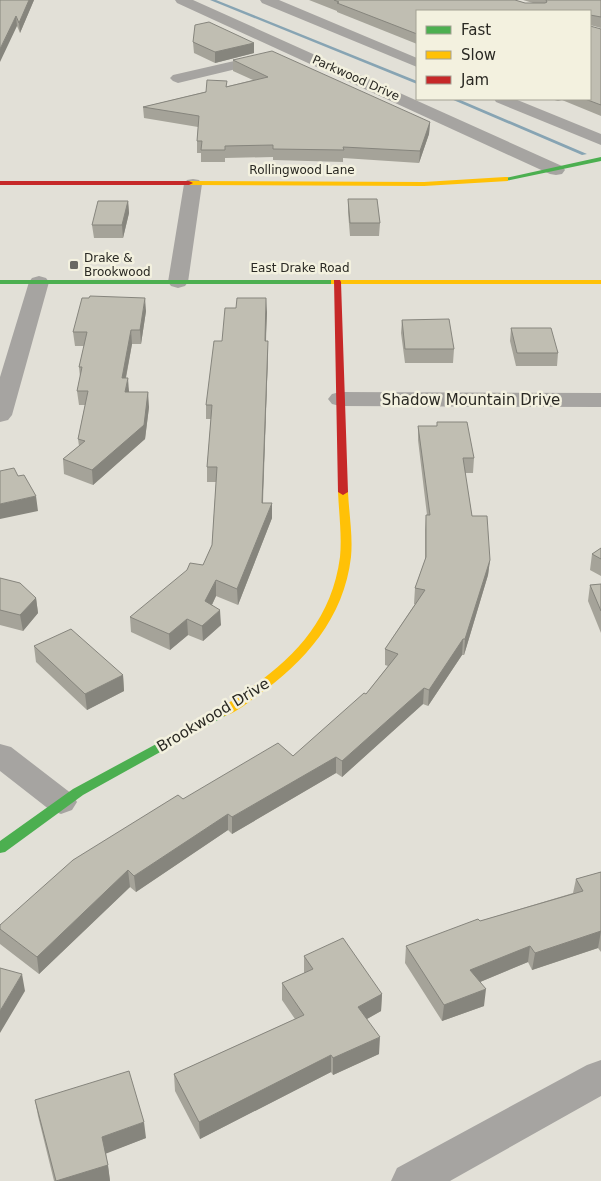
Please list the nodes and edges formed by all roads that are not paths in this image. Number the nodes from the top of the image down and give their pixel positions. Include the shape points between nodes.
1 (182, 0) edge
2 (267, 0) edge
3 (295, 50) junction
4 (416, 63) edge
5 (178, 78) dead end
6 (504, 100) edge
7 (601, 140) edge
8 (601, 159) edge
9 (556, 170) junction
10 (0, 183) edge
11 (192, 184) junction
12 (0, 282) edge
13 (39, 282) junction
14 (178, 282) junction
15 (337, 282) junction
16 (601, 282) edge
17 (340, 399) junction
18 (601, 400) edge
19 (0, 415) edge
20 (0, 755) edge
21 (61, 802) junction
22 (0, 848) edge
23 (601, 1077) edge
24 (412, 1181) edge

1 - 3 street, Parkwood Drive
2 - 4 street
3 - 5 street
3 - 9 street, Parkwood Drive
6 - 7 street
8 - 9 street, Rollingwood Lane
9 - 11 street, Rollingwood Lane via 514,178 424,184
10 - 11 street, Rollingwood Lane
11 - 14 street
12 - 13 street, East Drake Road
13 - 14 street, East Drake Road
13 - 19 street
14 - 15 street, East Drake Road
15 - 16 street, East Drake Road
15 - 17 street, Brookwood Drive
17 - 18 street, Shadow Mountain Drive
17 - 21 street, Brookwood Drive via 345,556 340,590 328,617 307,648 257,692
20 - 21 street
21 - 22 street, Brookwood Drive
23 - 24 street

